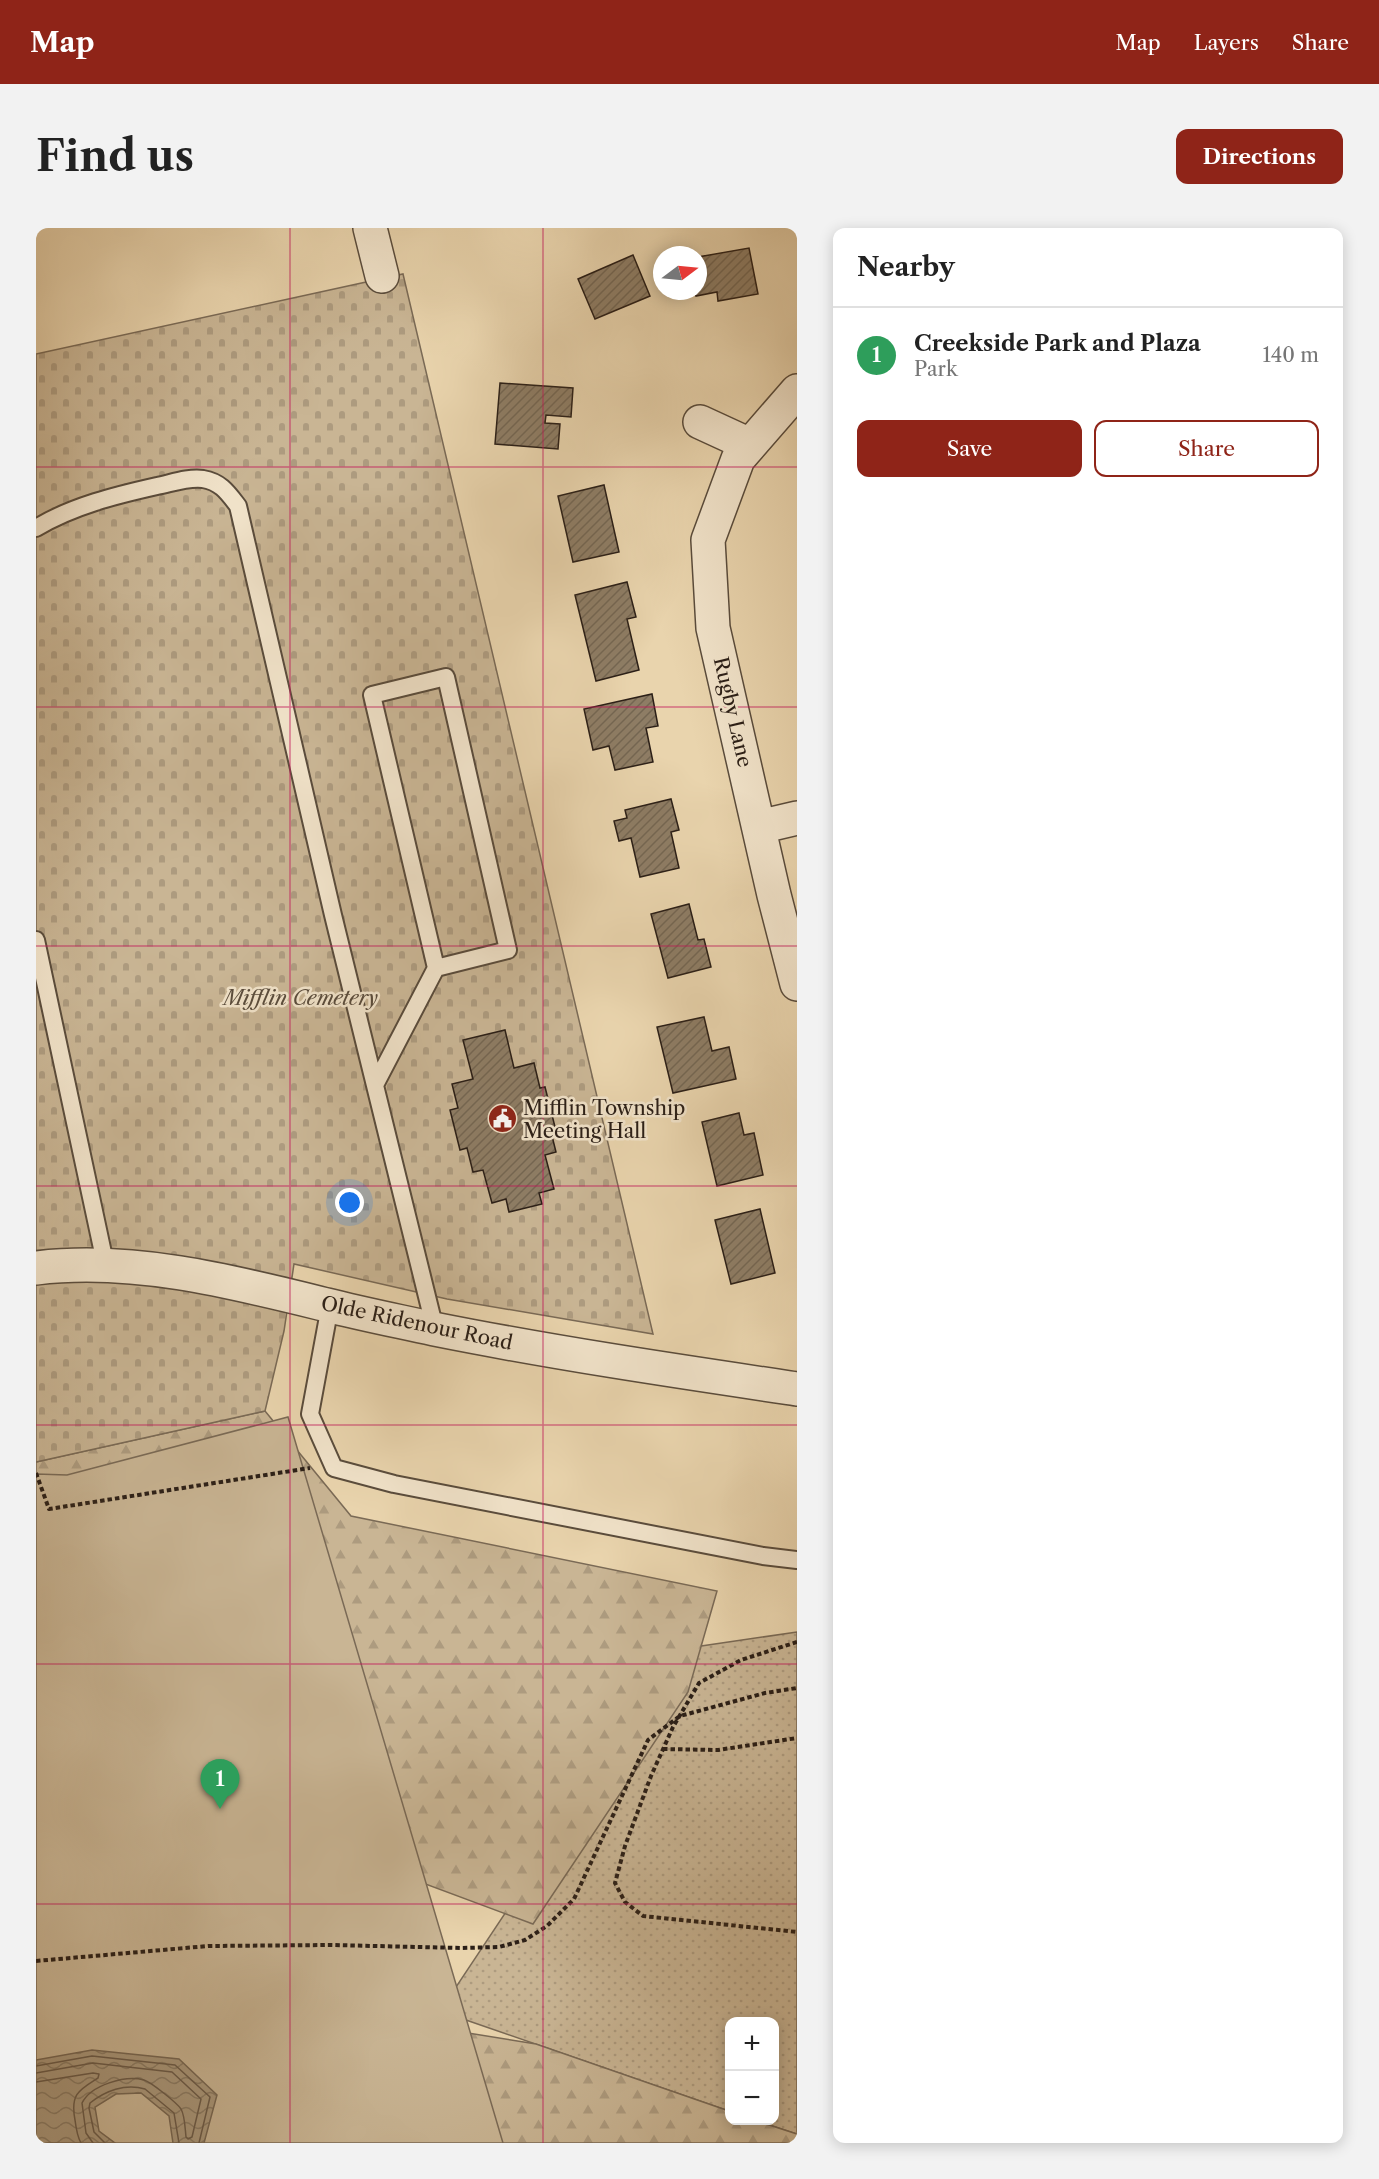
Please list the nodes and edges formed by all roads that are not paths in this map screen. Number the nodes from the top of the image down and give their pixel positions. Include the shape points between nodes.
1 (370, 228) edge
2 (382, 276) dead end
3 (797, 391) edge
4 (700, 422) dead end
5 (750, 445) junction
6 (36, 528) edge
7 (797, 818) edge
8 (759, 827) junction
9 (36, 940) edge
10 (436, 968) junction
11 (797, 984) edge
12 (375, 1084) junction
13 (106, 1267) junction
14 (36, 1268) edge
15 (330, 1306) junction
16 (435, 1329) junction
17 (797, 1389) edge
18 (797, 1560) edge

1 - 2 street
3 - 5 street, Rugby Lane
4 - 5 street
5 - 8 street, Rugby Lane via 738,459 708,540 713,628
6 - 12 lane via 115,496 185,480 204,479 224,487 238,506
7 - 8 street
8 - 11 street, Rugby Lane
9 - 13 lane
10 - 10 lane via 508,950 446,677 372,695
10 - 12 lane
12 - 16 lane
13 - 14 street, Olde Ridenour Road
13 - 15 street, Olde Ridenour Road via 206,1278
15 - 16 street, Olde Ridenour Road
15 - 18 lane via 310,1414 334,1468 394,1484
16 - 17 street, Olde Ridenour Road

